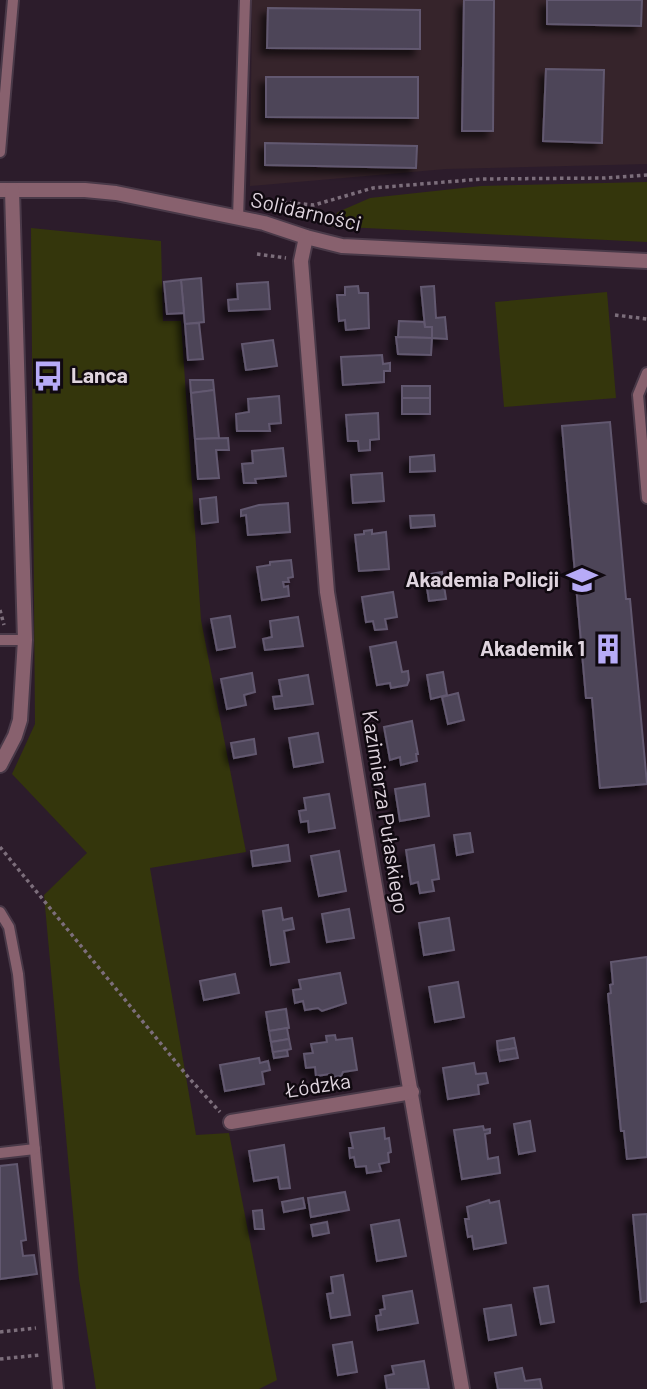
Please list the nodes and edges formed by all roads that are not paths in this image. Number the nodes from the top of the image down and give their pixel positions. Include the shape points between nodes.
1 (13, 0) edge
2 (245, 0) edge
3 (0, 152) edge
4 (6, 190) edge
5 (238, 218) junction
6 (306, 237) junction
7 (647, 261) edge
8 (647, 373) edge
9 (647, 498) edge
10 (0, 640) edge
11 (25, 640) junction
12 (0, 765) edge
13 (0, 912) edge
14 (412, 1092) junction
15 (231, 1122) road end
16 (35, 1149) junction
17 (0, 1153) edge
18 (58, 1389) edge
19 (462, 1389) edge

1 - 3 lane
2 - 5 lane
4 - 5 street, Solidarności via 116,192
4 - 11 street
5 - 6 street, Solidarności
6 - 7 street, Solidarności via 342,246
6 - 14 street, Kazimierza Pułaskiego via 301,261 327,592
8 - 9 lane via 638,395
10 - 11 lane
11 - 12 street via 20,720
13 - 16 lane via 9,927 18,974
14 - 15 street, Łódzka
14 - 19 street, Kazimierza Pułaskiego
16 - 17 lane
16 - 18 lane

